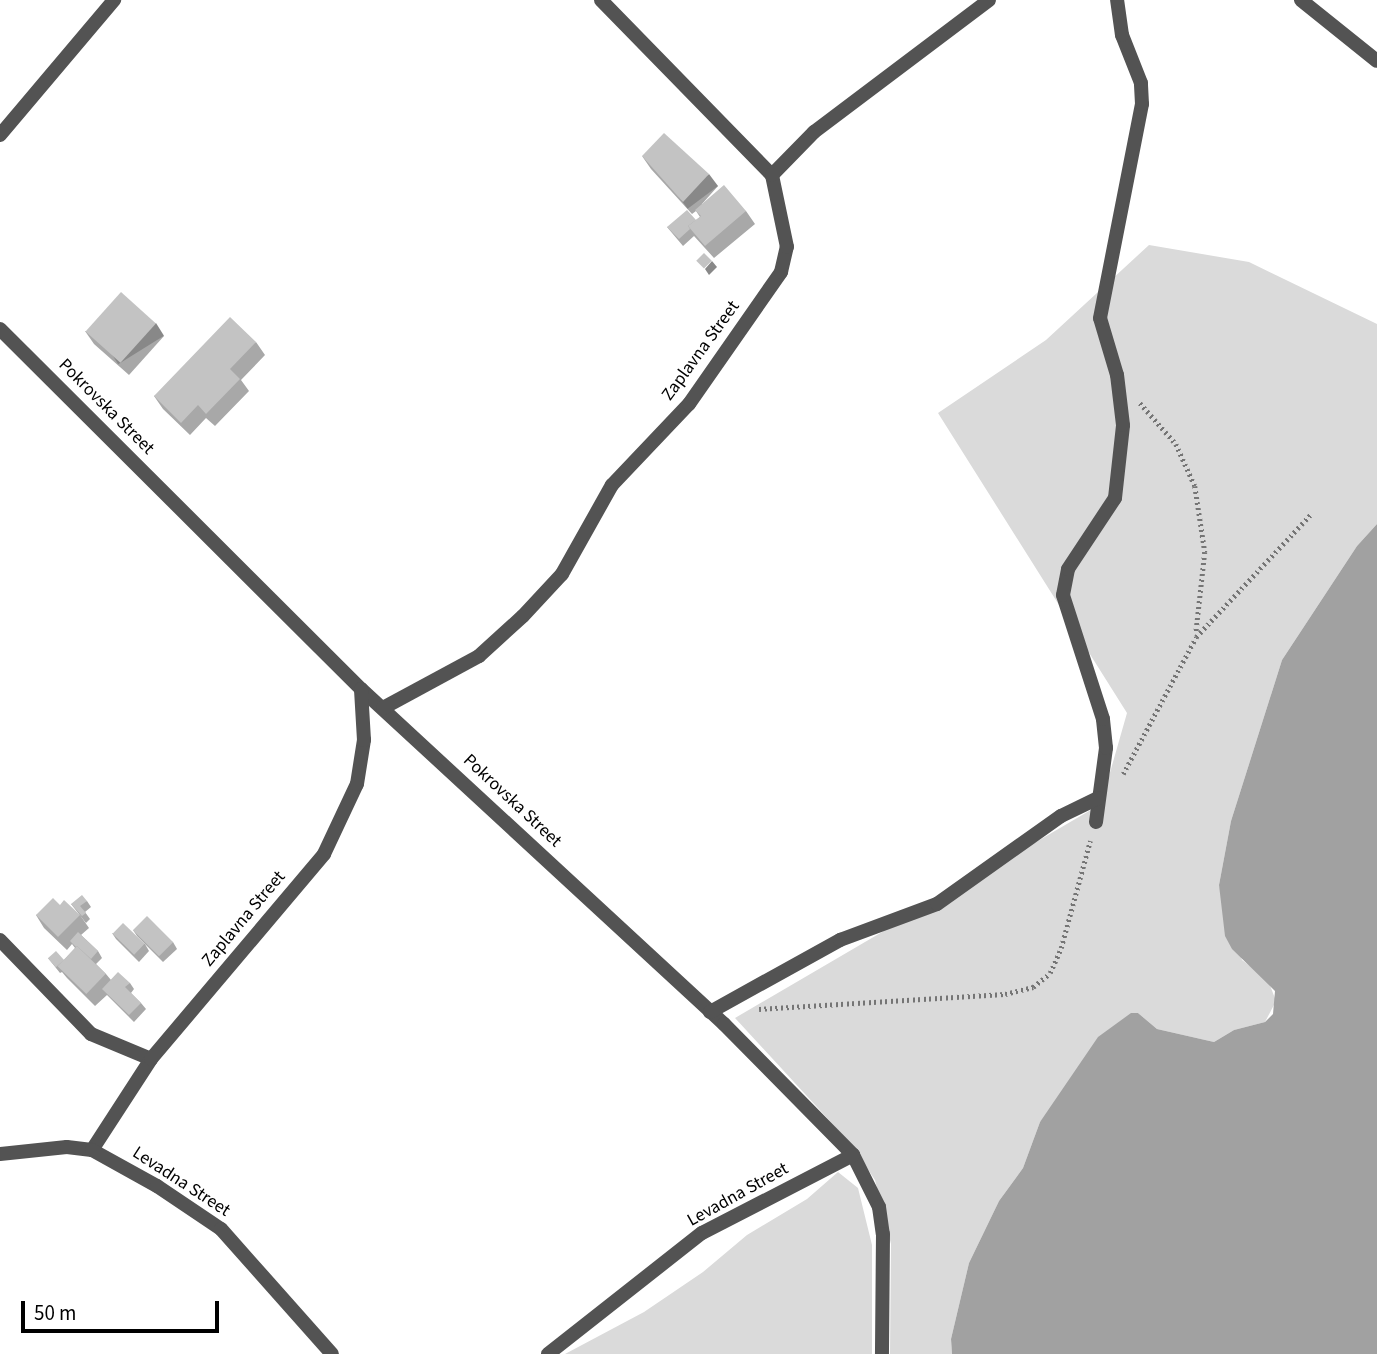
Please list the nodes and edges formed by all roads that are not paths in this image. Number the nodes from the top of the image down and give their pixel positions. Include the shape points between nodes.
1 (114, 0) edge
2 (601, 0) edge
3 (989, 0) edge
4 (1117, 0) edge
5 (1301, 0) edge
6 (1377, 61) edge
7 (0, 135) edge
8 (772, 175) junction
9 (0, 329) edge
10 (361, 689) junction
11 (383, 708) junction
12 (1098, 798) junction
13 (1096, 822) dead end
14 (0, 940) edge
15 (710, 1012) junction
16 (151, 1059) junction
17 (92, 1150) junction
18 (0, 1154) edge
19 (853, 1155) junction
20 (332, 1354) edge
21 (548, 1354) edge
22 (882, 1354) edge

1 - 7 street
2 - 8 street
3 - 8 street via 814,132
4 - 12 street via 1122,36 1141,83 1142,104 1100,318 1117,376 1123,425 1115,498 1068,569 1063,594 1103,719 1106,748
5 - 6 street
8 - 11 street, Zaplavna Street via 787,247 781,272 689,404 612,485 562,574 523,616 479,656
9 - 10 street, Pokrovska Street
10 - 11 street, Pokrovska Street
10 - 16 street, Zaplavna Street via 364,740 357,784 324,854
11 - 15 street, Pokrovska Street
12 - 13 street
12 - 15 street via 1061,816 937,904 839,940
14 - 16 street via 91,1034
15 - 19 street, Pokrovska Street
16 - 17 street, Zaplavna Street
17 - 18 street, Levadna Street via 67,1147
17 - 20 street, Levadna Street via 222,1229
19 - 21 street, Levadna Street via 702,1233
19 - 22 street, Pokrovska Street via 879,1207 883,1234

